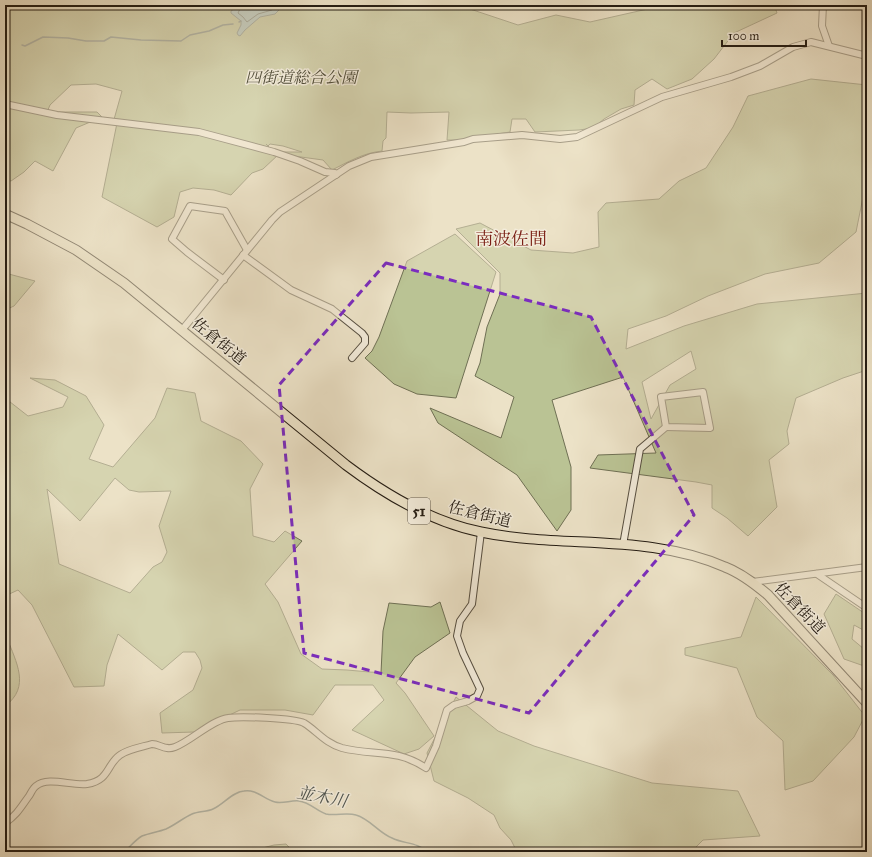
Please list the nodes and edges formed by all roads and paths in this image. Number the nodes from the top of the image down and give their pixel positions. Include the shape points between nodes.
1 (823, 5) edge
2 (829, 46) junction
3 (867, 56) edge
4 (5, 104) edge
5 (336, 176) junction
6 (5, 214) edge
7 (247, 250) junction
8 (243, 255) junction
9 (224, 280) junction
10 (182, 330) junction
11 (352, 358) dead end
12 (666, 428) junction
13 (481, 532) junction
14 (623, 544) junction
15 (867, 567) edge
16 (817, 574) junction
17 (752, 582) junction
18 (867, 608) edge
19 (867, 704) edge
20 (5, 823) edge

1 - 2 street via 822,26
2 - 3 street
2 - 5 street via 811,42 793,48 760,66 731,77 662,97 577,137 560,139 522,135 472,139 370,157 349,166
4 - 5 street via 56,115 199,132 300,161 325,172 335,173
5 - 7 street via 280,212
6 - 10 highway, 佐倉街道 / 51 via 76,250 101,266
7 - 8 street
7 - 9 street via 225,211 190,206 172,238
8 - 9 street
8 - 11 street via 291,290 332,309 362,333 365,343
9 - 10 street
10 - 13 highway, 佐倉街道 / 51 via 371,483 430,516
12 - 12 street via 710,428 703,392 661,397
12 - 14 street via 640,449
13 - 14 highway, 佐倉街道 / 51 via 532,540
13 - 20 street via 472,604 460,621 457,636 480,689 477,696 447,710 426,768 400,755 341,748 324,740 303,723 292,720 228,718 175,747 163,748 152,744 122,754 97,781 86,784 47,781 36,786 16,815
14 - 17 highway, 佐倉街道 / 51 via 698,556 727,567
15 - 16 street
16 - 17 street
16 - 18 street
17 - 19 highway, 佐倉街道 / 51 via 768,595

